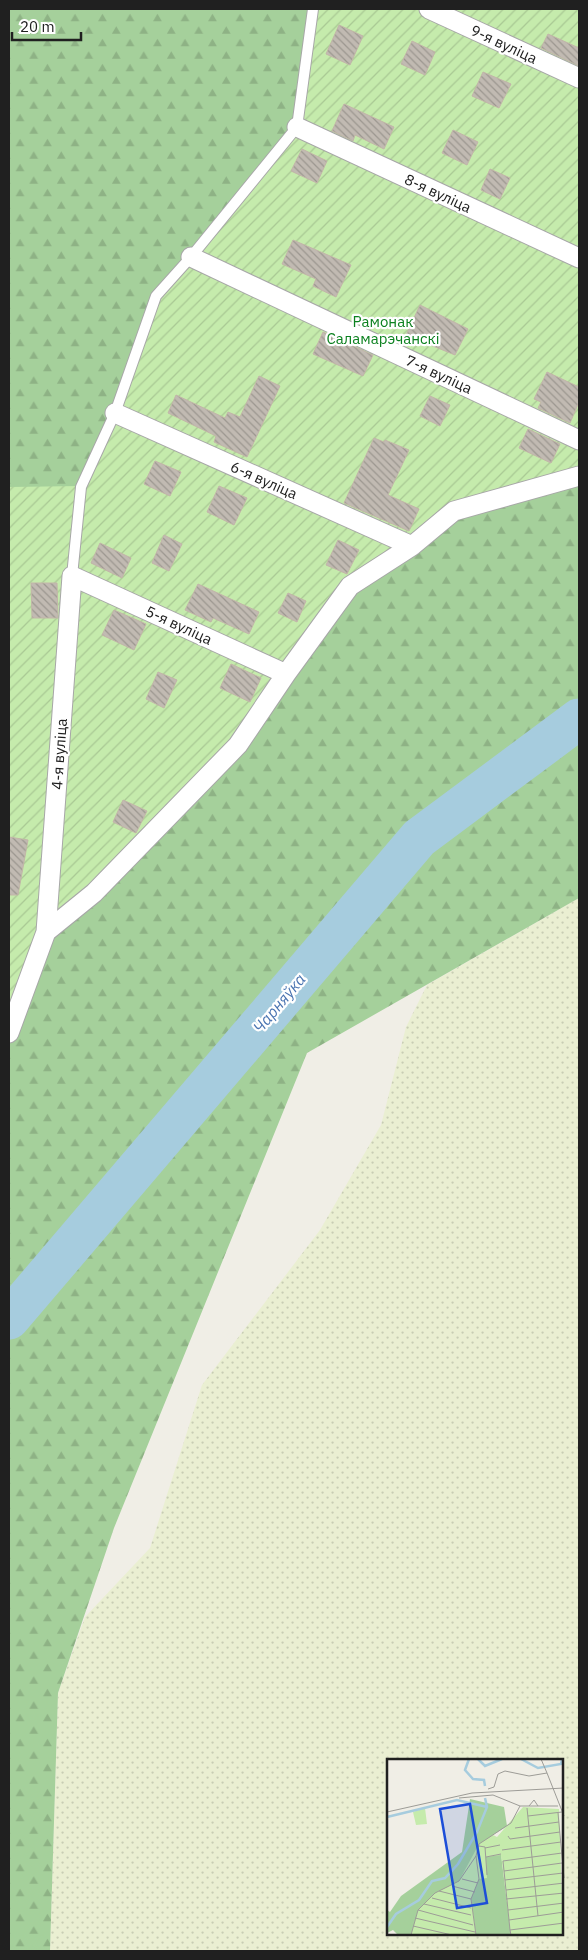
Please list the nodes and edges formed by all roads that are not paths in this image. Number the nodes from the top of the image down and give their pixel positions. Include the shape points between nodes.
1 (313, 9) edge
2 (429, 9) edge
3 (579, 78) edge
4 (298, 127) junction
5 (191, 257) junction
6 (579, 258) edge
7 (115, 413) junction
8 (579, 440) edge
9 (579, 476) edge
10 (412, 546) junction
11 (72, 576) junction
12 (286, 674) junction
13 (46, 932) junction
14 (9, 1033) edge

1 - 4 lane
2 - 3 street, 9-я вуліца
4 - 5 lane
4 - 6 street, 8-я вуліца
5 - 7 lane via 156,296
5 - 8 street, 7-я вуліца
7 - 10 street, 6-я вуліца
7 - 11 lane via 81,487
9 - 10 street via 454,511
10 - 12 street via 350,586
11 - 12 street, 5-я вуліца
11 - 13 street, 4-я вуліца
12 - 13 street via 238,745 94,893
13 - 14 street

